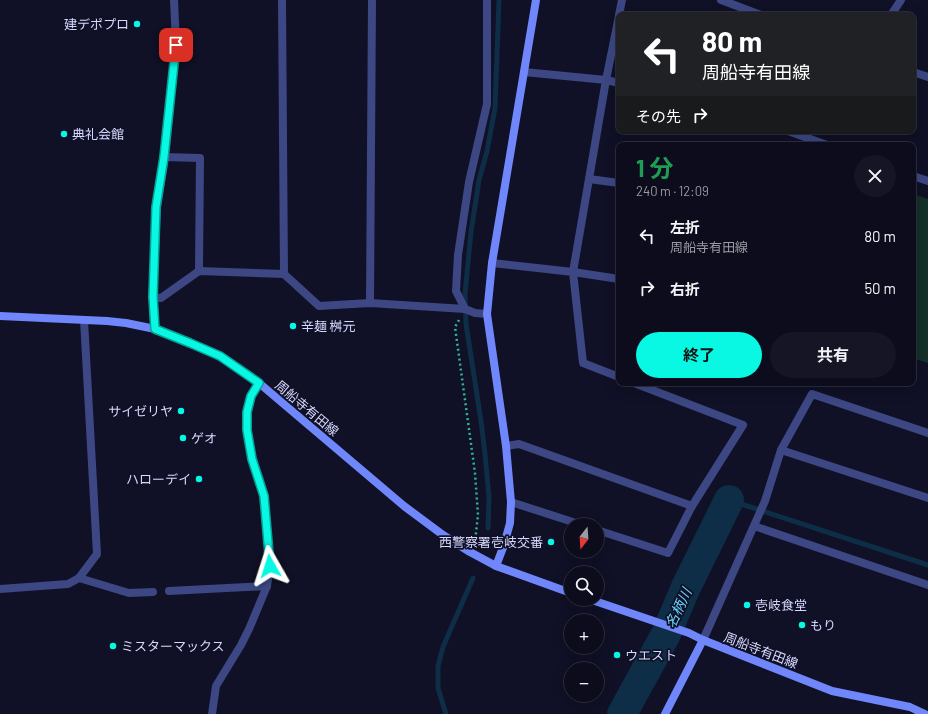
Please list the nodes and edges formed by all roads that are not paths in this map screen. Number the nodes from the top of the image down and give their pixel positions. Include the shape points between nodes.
1 (174, 0) edge
2 (282, 0) edge
3 (372, 0) edge
4 (487, 0) edge
5 (536, 0) edge
6 (622, 0) edge
7 (721, 0) edge
8 (901, 0) edge
9 (620, 12) edge
10 (753, 12) edge
11 (893, 12) edge
12 (616, 30) edge
13 (524, 72) junction
14 (916, 73) edge
15 (928, 77) edge
16 (606, 80) junction
17 (616, 82) edge
18 (796, 134) edge
19 (819, 142) edge
20 (164, 157) junction
21 (916, 177) edge
22 (589, 179) junction
23 (928, 181) edge
24 (616, 183) edge
25 (492, 262) junction
26 (199, 271) junction
27 (573, 272) junction
28 (284, 274) junction
29 (616, 279) edge
30 (153, 297) junction
31 (370, 303) junction
32 (465, 309) junction
33 (487, 314) junction
34 (0, 316) edge
35 (84, 320) junction
36 (155, 329) junction
37 (616, 376) edge
38 (259, 383) junction
39 (642, 386) edge
40 (928, 433) edge
41 (506, 446) junction
42 (782, 450) junction
43 (928, 498) edge
44 (511, 502) junction
45 (692, 506) junction
46 (564, 519) edge
47 (754, 526) junction
48 (604, 532) edge
49 (496, 566) junction
50 (79, 578) junction
51 (928, 584) edge
52 (267, 586) junction
53 (0, 589) edge
54 (169, 590) dead end
55 (564, 590) edge
56 (153, 592) dead end
57 (604, 604) edge
58 (703, 640) junction
59 (908, 711) edge
60 (212, 714) edge
61 (665, 714) edge
62 (926, 714) edge

1 - 20 street via 176,45
2 - 28 street
3 - 31 street
4 - 32 street via 487,104 469,182 458,255 456,291
5 - 13 main road
6 - 9 street
7 - 10 street
8 - 11 street
12 - 16 street
13 - 16 street
13 - 25 main road
14 - 15 street
16 - 17 street
16 - 22 street
18 - 19 street
20 - 26 street via 200,158
20 - 30 street via 156,207
21 - 23 street
22 - 24 street
22 - 27 street
25 - 27 street
25 - 33 main road
26 - 28 street
26 - 30 street via 161,298
27 - 29 street
27 - 37 street via 583,363
28 - 31 street via 319,306
30 - 36 street
31 - 32 street
32 - 33 street
33 - 41 main road
34 - 35 main road, 周船寺有田線
35 - 36 main road, 周船寺有田線 via 126,323
35 - 50 street via 97,554
36 - 38 main road, 周船寺有田線 via 220,356
38 - 49 main road, 周船寺有田線 via 404,506 443,535
38 - 52 street via 251,396 247,412 247,430 252,459 264,496 270,566
39 - 45 street via 743,425
40 - 42 street via 812,394
41 - 44 main road
41 - 45 street via 519,444
42 - 43 street
42 - 47 street
44 - 46 street
44 - 49 main road via 510,523
45 - 48 street via 668,553
47 - 51 street
47 - 58 street
49 - 55 main road, 周船寺有田線
50 - 53 street via 68,584
50 - 56 street via 129,593
52 - 54 street
52 - 60 street via 241,645 216,686
57 - 58 main road, 周船寺有田線
58 - 59 main road, 周船寺有田線 via 832,691
58 - 61 main road
59 - 62 main road, 周船寺有田線

